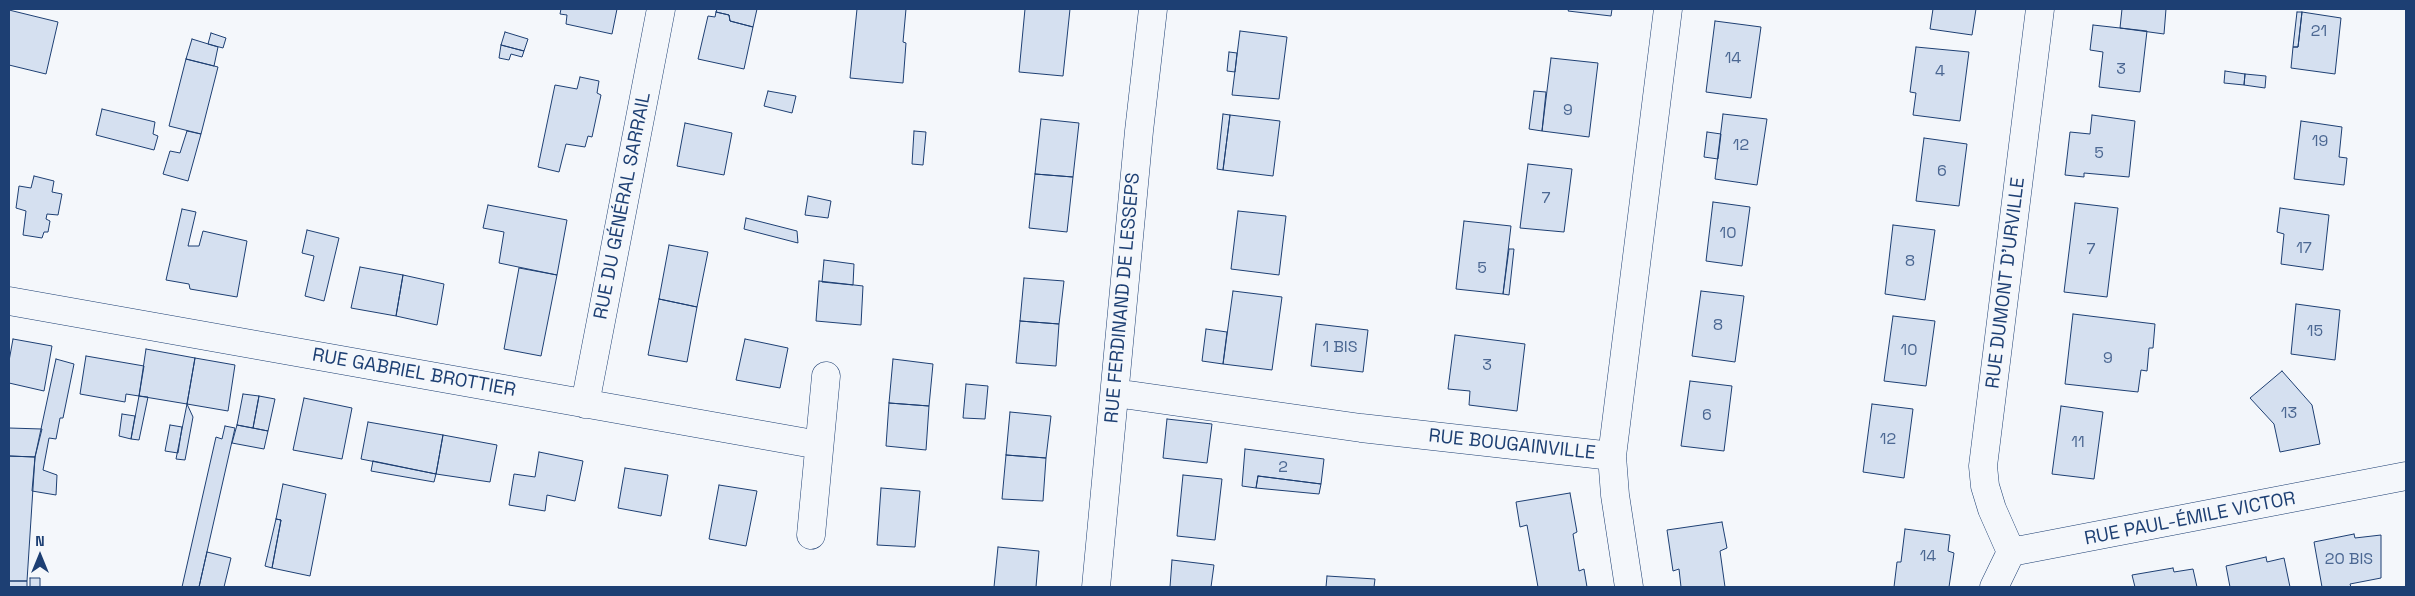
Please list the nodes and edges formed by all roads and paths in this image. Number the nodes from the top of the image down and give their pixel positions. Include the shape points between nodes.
1 (662, 9) edge
2 (1153, 9) edge
3 (1668, 9) edge
4 (2040, 9) edge
5 (9, 302) edge
6 (826, 376) dead end
7 (1115, 393) junction
8 (586, 404) junction
9 (819, 445) junction
10 (1612, 456) junction
11 (2406, 476) edge
12 (811, 535) dead end
13 (2012, 552) junction
14 (1096, 587) edge
15 (1629, 587) edge
16 (1994, 587) edge

1 - 8 street, RUE DU GÉNÉRAL SARRAIL
2 - 7 street, RUE FERDINAND DE LESSEPS
3 - 10 street, RUE BOUGAINVILLE
4 - 13 street, RUE DUMONT D'URVILLE via 1983,466 1992,509
5 - 8 street, RUE GABRIEL BROTTIER
6 - 9 street
7 - 10 street, RUE BOUGAINVILLE via 1361,428
7 - 14 street, RUE FERDINAND DE LESSEPS
8 - 9 street, RUE GABRIEL BROTTIER
9 - 12 street
10 - 15 street
11 - 13 street, RUE PAUL-ÉMILE VICTOR
13 - 16 street

